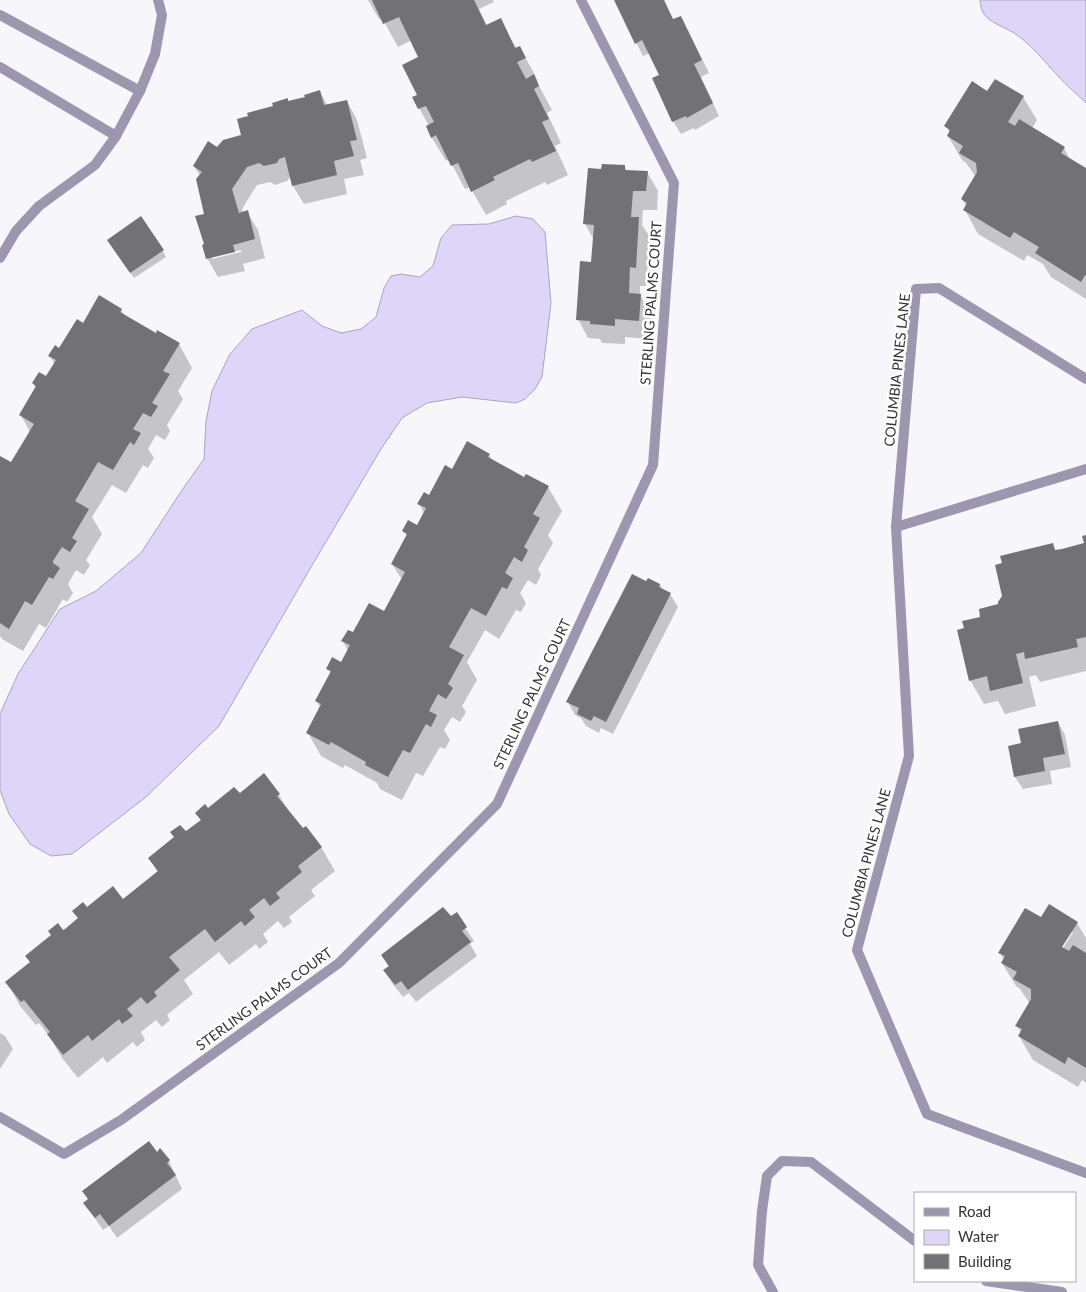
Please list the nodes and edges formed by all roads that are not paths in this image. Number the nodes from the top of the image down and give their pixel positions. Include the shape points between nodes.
1 (158, 0) edge
2 (581, 0) edge
3 (0, 15) edge
4 (0, 67) edge
5 (140, 91) junction
6 (116, 136) junction
7 (0, 258) edge
8 (1086, 379) edge
9 (1086, 469) edge
10 (896, 527) junction
11 (0, 1117) edge
12 (1086, 1173) edge
13 (914, 1240) edge
14 (993, 1282) edge
15 (773, 1292) edge
16 (1062, 1292) edge

1 - 5 street via 162,14 155,54
2 - 11 street, STERLING PALMS COURT via 674,183 653,465 497,804 339,963 121,1120 64,1154
3 - 5 street
4 - 6 street
5 - 6 street
6 - 7 street via 94,165 39,206 16,231
8 - 10 street, COLUMBIA PINES LANE via 940,288 916,289
9 - 10 street
10 - 12 street, COLUMBIA PINES LANE via 909,756 857,950 927,1114
13 - 15 street via 811,1162 782,1161 767,1176 758,1265
14 - 16 street

